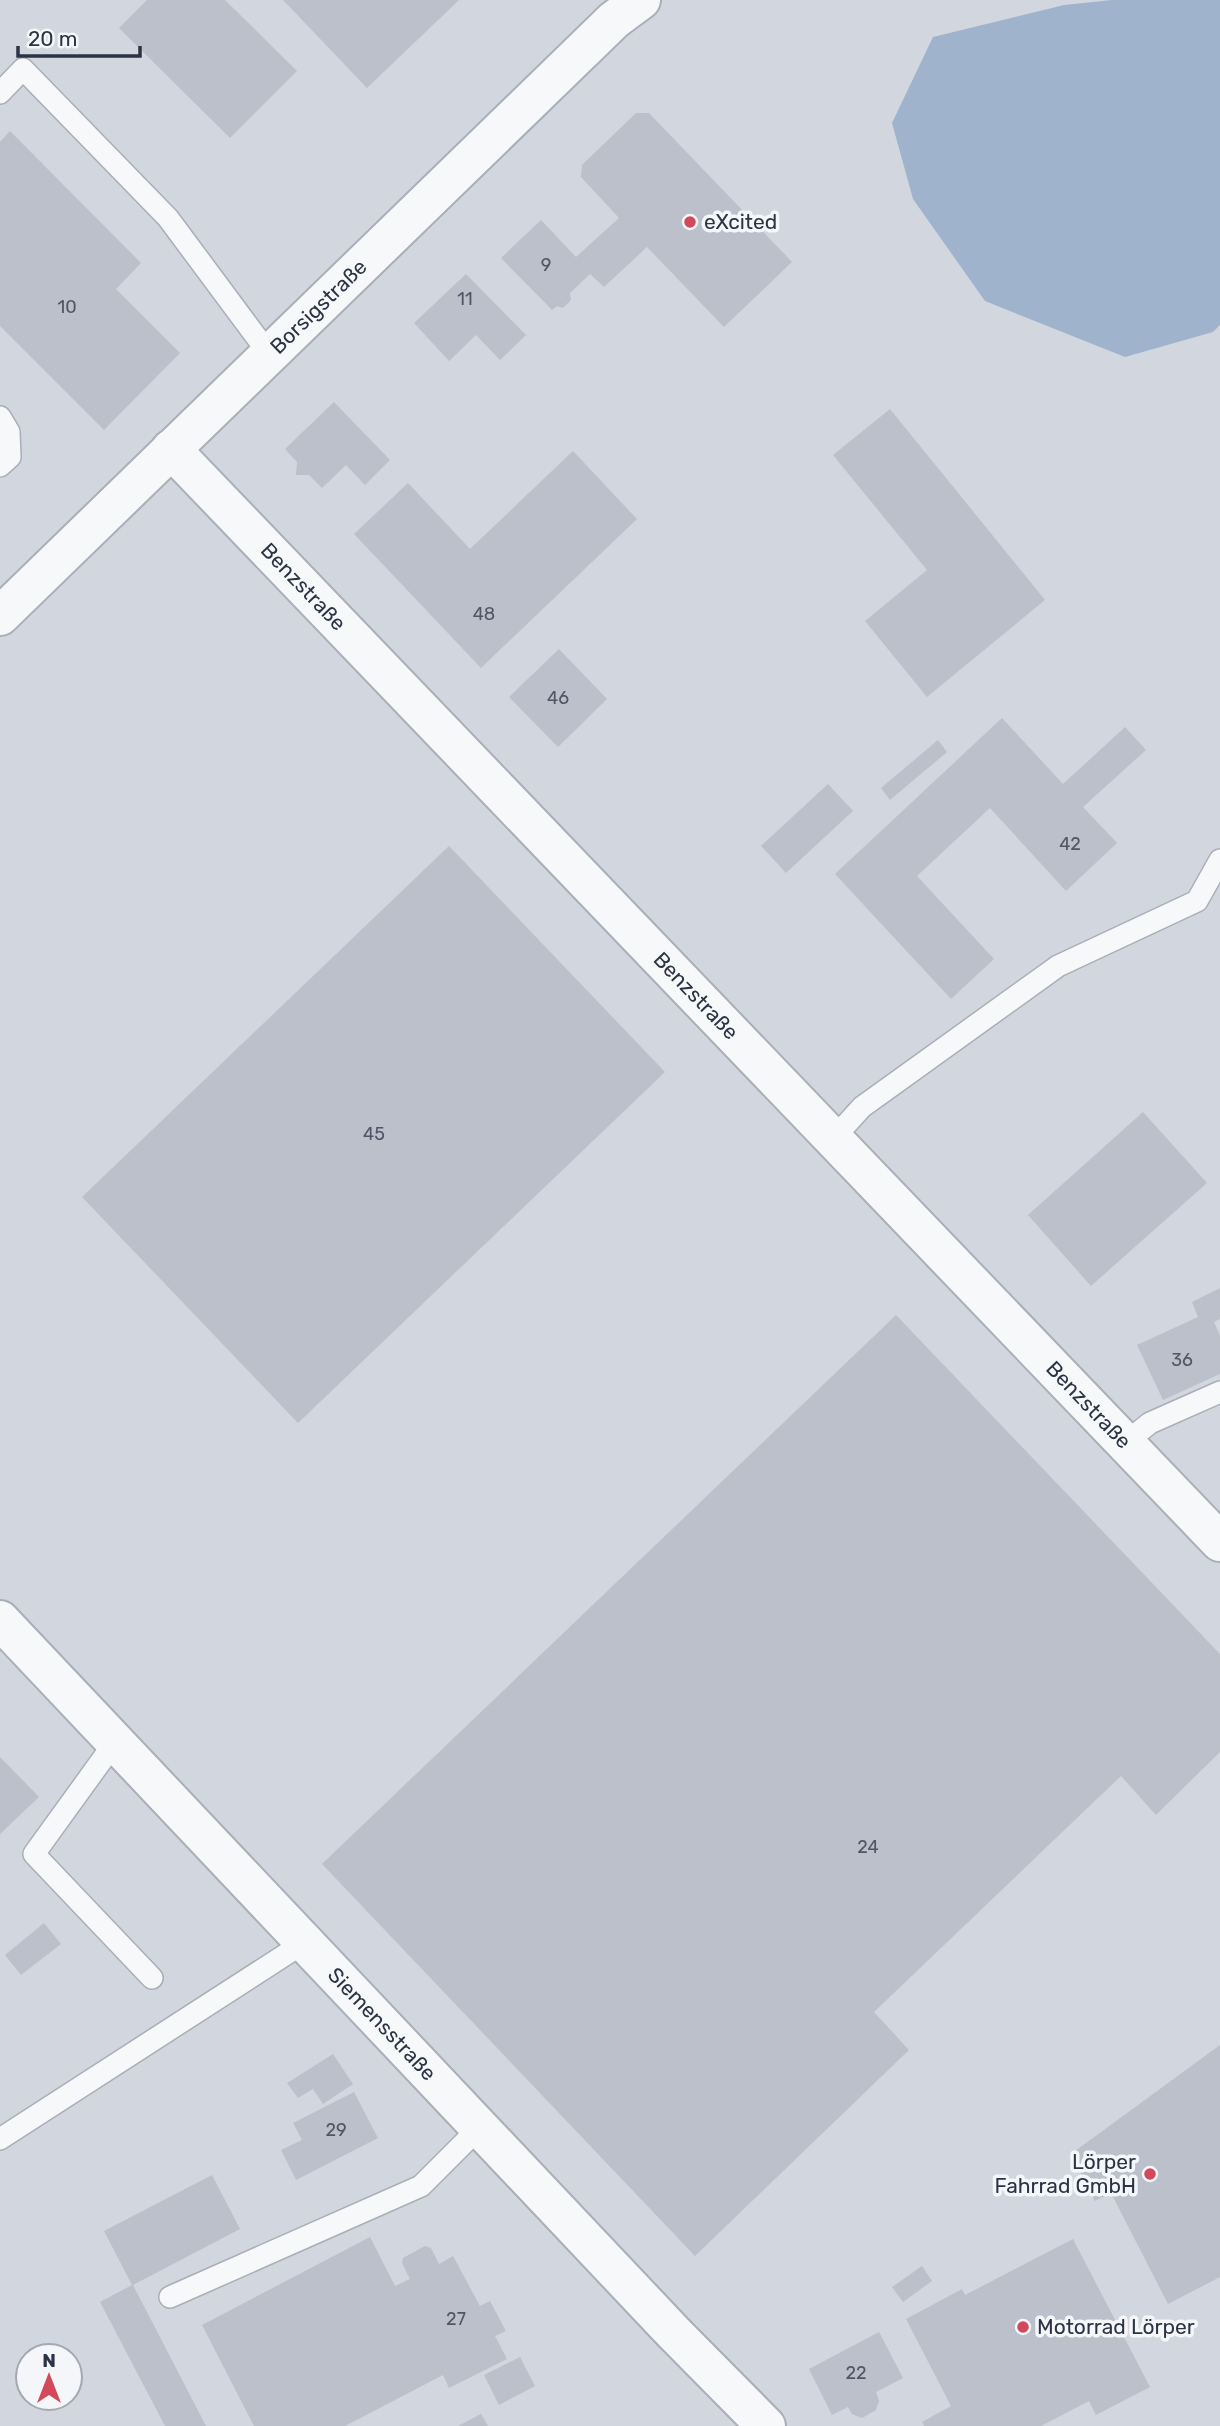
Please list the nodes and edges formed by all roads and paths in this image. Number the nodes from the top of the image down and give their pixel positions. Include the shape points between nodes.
1 (641, 0) edge
2 (0, 93) edge
3 (268, 354) junction
4 (0, 417) edge
5 (171, 449) junction
6 (0, 466) edge
7 (0, 616) edge
8 (1220, 860) edge
9 (833, 1139) junction
10 (1220, 1392) edge
11 (1125, 1443) junction
12 (1220, 1542) edge
13 (0, 1620) edge
14 (115, 1742) junction
15 (305, 1942) junction
16 (152, 1978) dead end
17 (480, 2127) junction
18 (0, 2139) edge
19 (170, 2297) dead end
20 (766, 2426) edge

1 - 3 street, Borsigstraße via 614,20
2 - 3 lane via 23,69 168,218
3 - 5 street, Borsigstraße
4 - 6 lane via 9,432 10,457
5 - 7 street, Borsigstraße
5 - 9 street, Benzstraße
8 - 9 lane via 1197,901 1058,966 862,1107
9 - 11 street, Benzstraße
10 - 11 lane via 1150,1423
11 - 12 street, Benzstraße
13 - 14 street, Siemensstraße
14 - 15 street, Siemensstraße
14 - 16 lane via 34,1854
15 - 17 street, Siemensstraße
15 - 18 lane
17 - 19 lane via 421,2186
17 - 20 street, Siemensstraße

